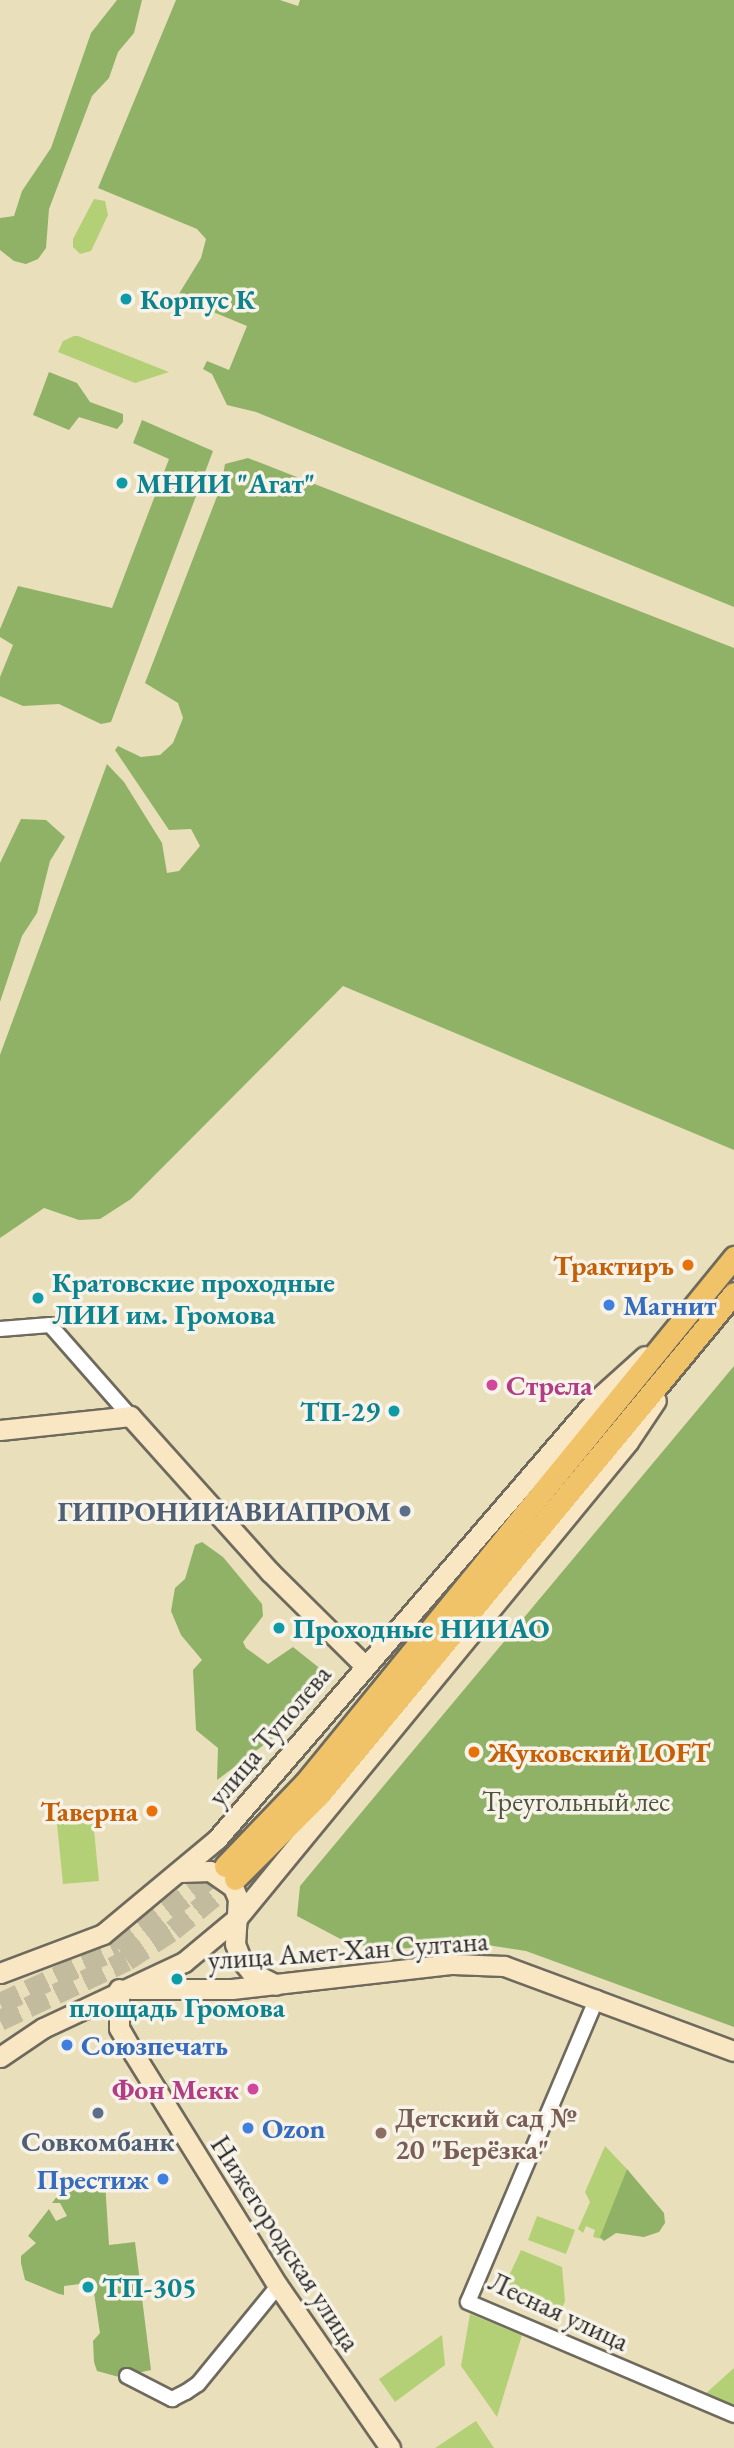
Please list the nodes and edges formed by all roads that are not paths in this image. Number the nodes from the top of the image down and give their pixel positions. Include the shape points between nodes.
1 (734, 1257) edge
2 (734, 1293) edge
3 (691, 1328) junction
4 (0, 1329) edge
5 (131, 1416) junction
6 (0, 1430) edge
7 (364, 1665) junction
8 (180, 1872) junction
9 (230, 1872) tunnel mouth
10 (238, 1917) junction
11 (0, 1973) edge
12 (277, 1985) junction
13 (119, 1989) junction
14 (597, 1998) junction
15 (76, 2013) junction
16 (119, 2028) junction
17 (734, 2051) edge
18 (0, 2057) edge
19 (278, 2286) junction
20 (127, 2376) dead end
21 (734, 2415) edge
22 (390, 2448) edge

1 - 3 main road, улица Туполева
2 - 3 main road, улица Туполева
3 - 7 main road, улица Туполева via 595,1401
3 - 9 main road, улица Туполева
3 - 10 main road, улица Туполева via 628,1442
4 - 5 street via 50,1325
5 - 6 main road
5 - 7 main road via 270,1572
7 - 8 main road, улица Туполева via 261,1793
8 - 10 main road via 199,1869 223,1877 238,1899
8 - 11 main road, улица Туполева via 119,1924
10 - 12 main road via 235,1944 242,1961 251,1972
10 - 13 main road, улица Туполева via 184,1962
12 - 13 main road, улица Амет-Хан Султана
12 - 14 main road, улица Амет-Хан Султана via 453,1964 504,1966
13 - 15 main road, улица Туполева
13 - 16 main road
14 - 17 main road, улица Амет-Хан Султана
14 - 21 street, Лесная улица via 468,2302
15 - 16 main road
15 - 18 main road via 43,2028
16 - 19 main road, Нижегородская улица
19 - 20 street via 198,2384 186,2392 172,2399
19 - 22 main road, Нижегородская улица

